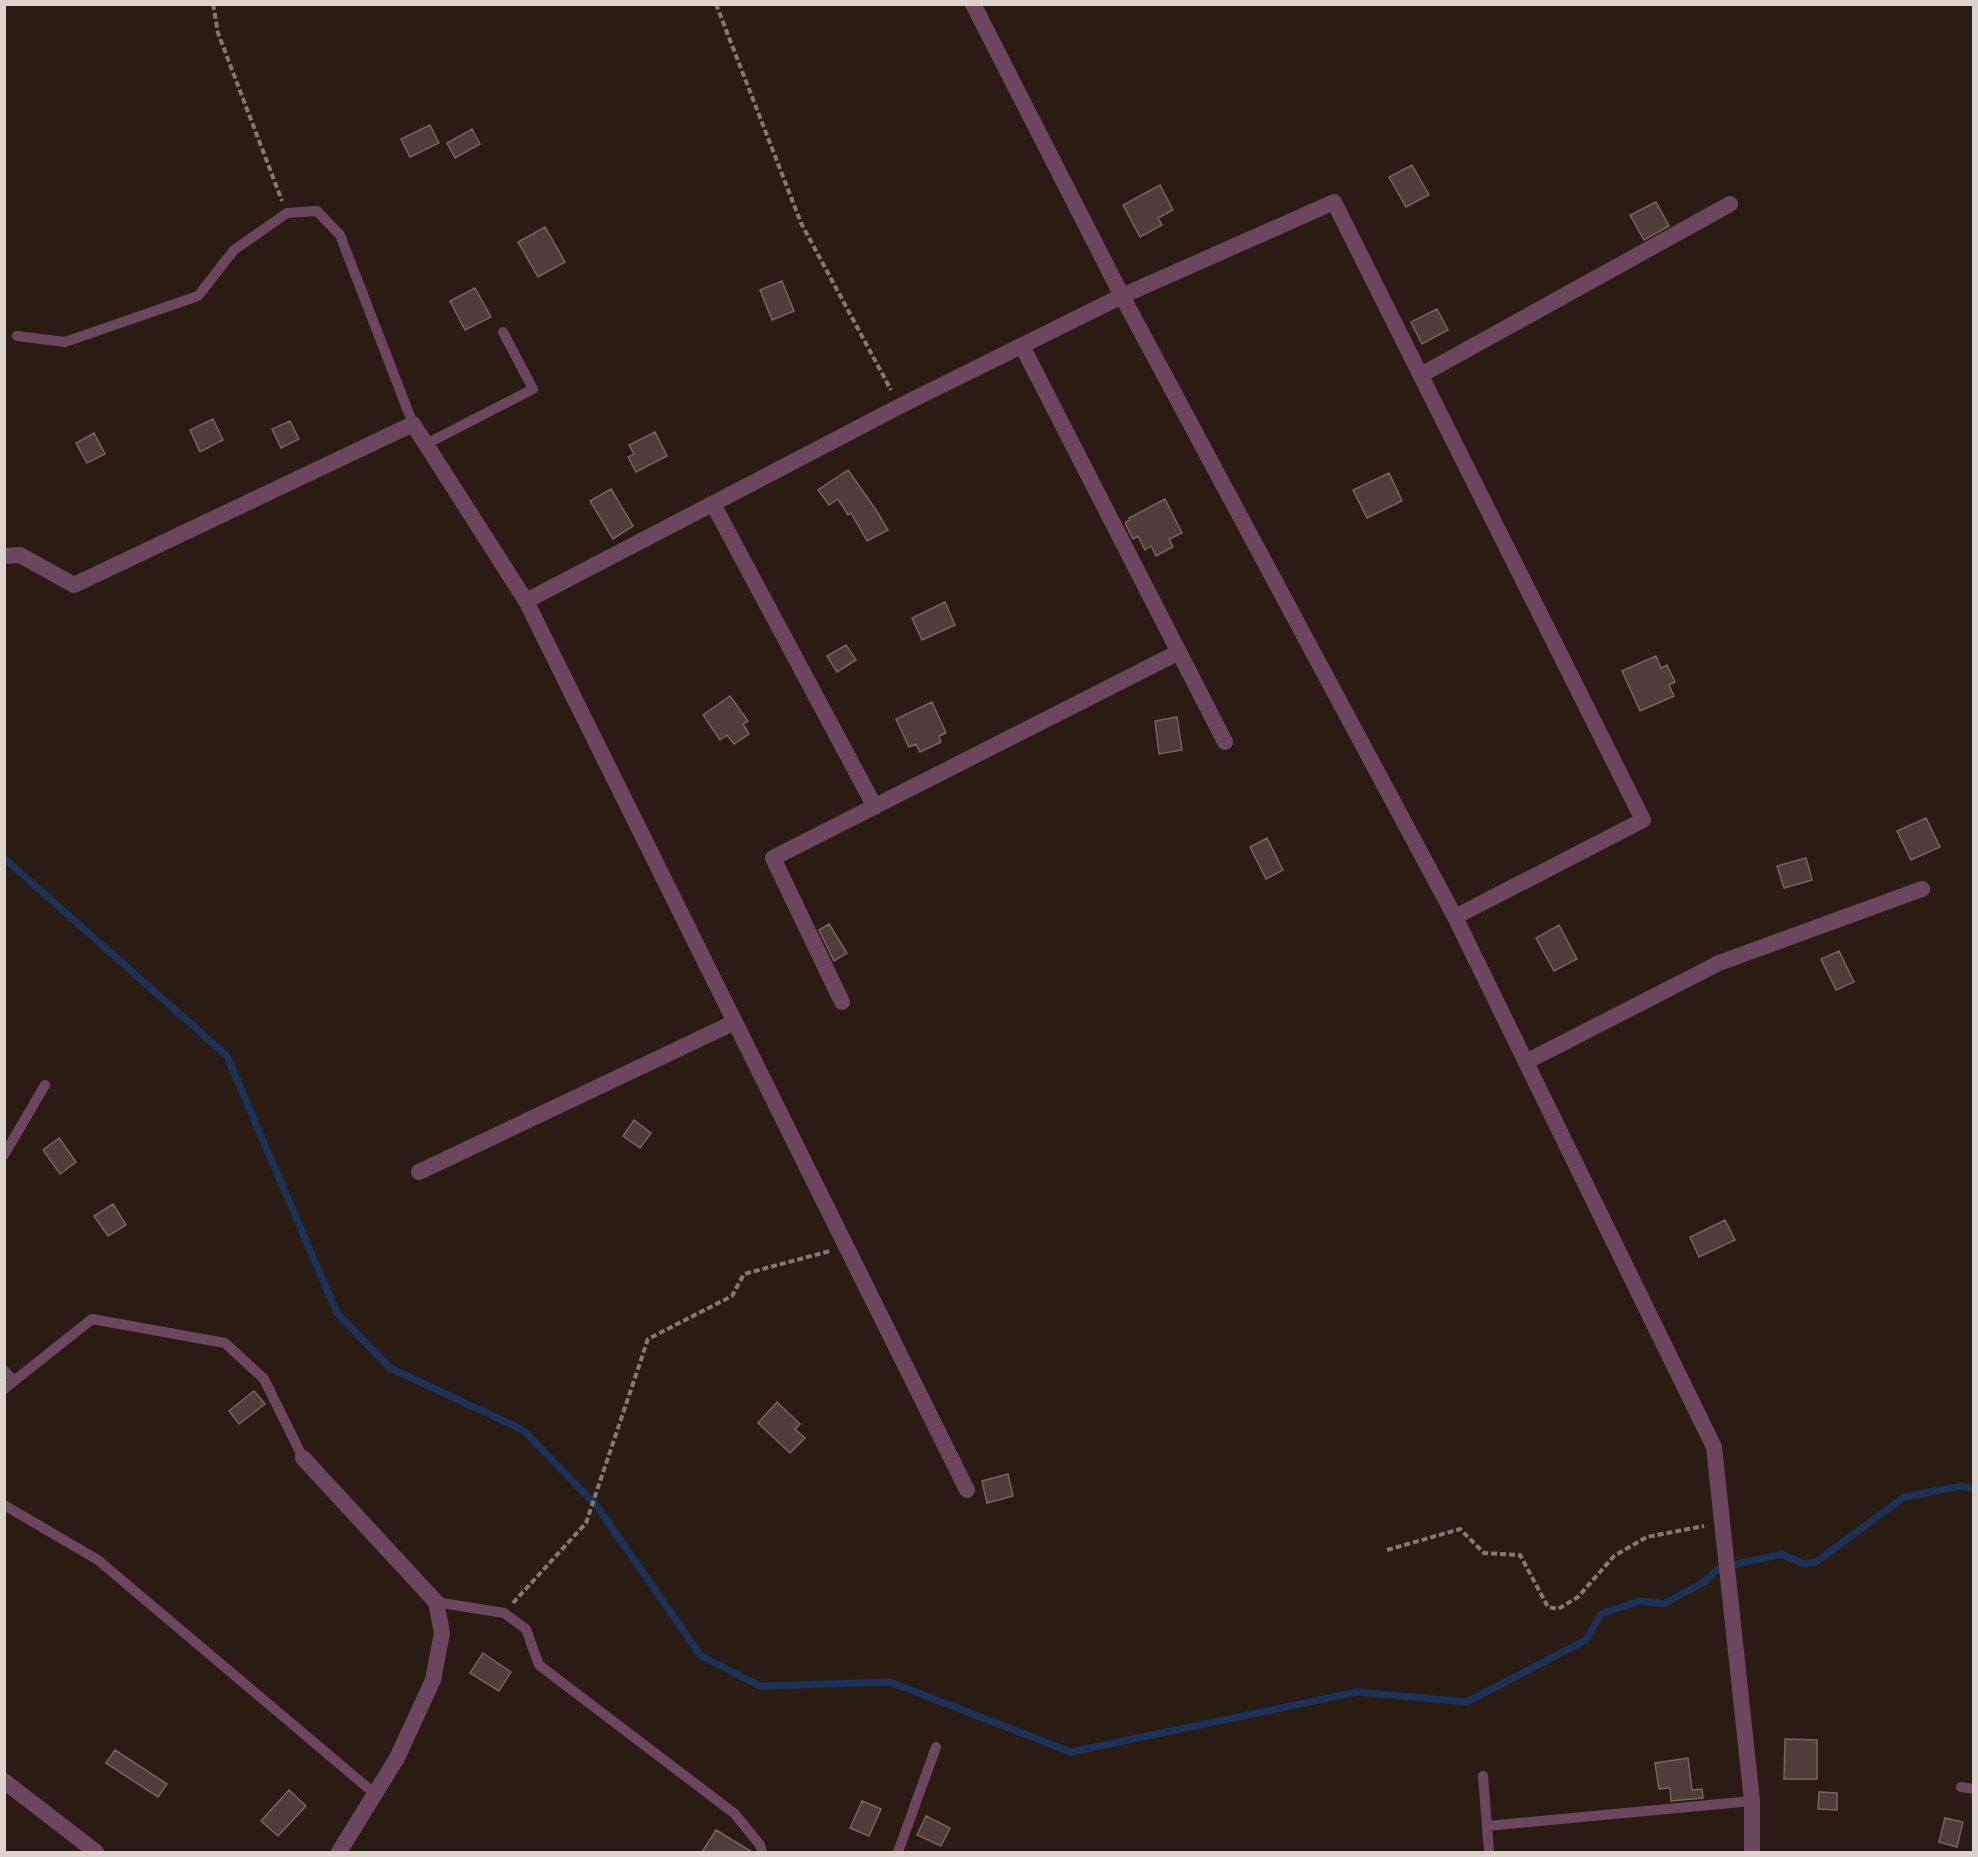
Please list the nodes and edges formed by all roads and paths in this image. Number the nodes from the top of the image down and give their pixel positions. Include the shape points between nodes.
1 (213, 4) edge
2 (716, 4) edge
3 (973, 4) edge
4 (1730, 204) dead end
5 (287, 213) junction
6 (1122, 296) junction
7 (503, 332) dead end
8 (17, 336) dead end
9 (1022, 346) junction
10 (1420, 375) junction
11 (900, 406) junction
12 (413, 424) junction
13 (426, 444) junction
14 (713, 504) junction
15 (4, 556) edge
16 (526, 602) junction
17 (1179, 652) junction
18 (1226, 742) dead end
19 (875, 807) junction
20 (1922, 889) dead end
21 (1455, 917) junction
22 (842, 1002) dead end
23 (735, 1022) junction
24 (1526, 1062) junction
25 (45, 1085) dead end
26 (4, 1155) edge
27 (419, 1172) dead end
28 (846, 1246) junction
29 (4, 1370) edge
30 (14, 1381) junction
31 (4, 1389) edge
32 (303, 1458) joint
33 (967, 1490) dead end
34 (4, 1505) edge
35 (1722, 1522) junction
36 (1387, 1550) dead end
37 (436, 1602) junction
38 (504, 1613) junction
39 (936, 1747) dead end
40 (1483, 1776) dead end
41 (4, 1781) edge
42 (1961, 1787) dead end
43 (1974, 1789) edge
44 (375, 1794) junction
45 (1752, 1802) junction
46 (1487, 1826) junction
47 (96, 1852) edge
48 (339, 1852) edge
49 (762, 1852) edge
50 (898, 1852) edge
51 (1489, 1852) edge
52 (1752, 1852) edge

1 - 5 path via 218,33
2 - 11 path via 801,223
3 - 6 street
4 - 10 street
5 - 8 lane via 234,250 198,296 65,342
5 - 12 lane via 317,212 340,235
6 - 9 street
6 - 10 street via 1334,202
6 - 21 street
7 - 13 lane via 533,389
9 - 11 street
9 - 17 street
10 - 21 street via 1643,820
11 - 14 street
12 - 13 street
12 - 15 street via 74,585 20,555
13 - 16 street
14 - 16 street
14 - 19 street
16 - 23 street
17 - 18 street
17 - 19 street
19 - 22 street via 773,858
20 - 24 street via 1719,963
21 - 24 street
23 - 27 street
23 - 28 street
24 - 35 street via 1714,1447
25 - 26 lane
28 - 33 street
28 - 38 path via 744,1274 732,1296 648,1339 586,1523
29 - 30 lane
30 - 31 lane
30 - 32 lane via 92,1319 225,1343 264,1379
32 - 37 street
34 - 44 lane via 98,1560
35 - 36 path via 1647,1537 1614,1556 1578,1597 1558,1609 1548,1607 1520,1555 1484,1553 1460,1529
35 - 45 street
37 - 38 lane
37 - 44 street via 442,1633 433,1680 397,1758
38 - 49 lane via 526,1629 538,1665 735,1814
39 - 50 lane
40 - 46 lane
41 - 47 street
42 - 43 lane
44 - 48 street
45 - 46 lane
45 - 52 street
46 - 51 lane

